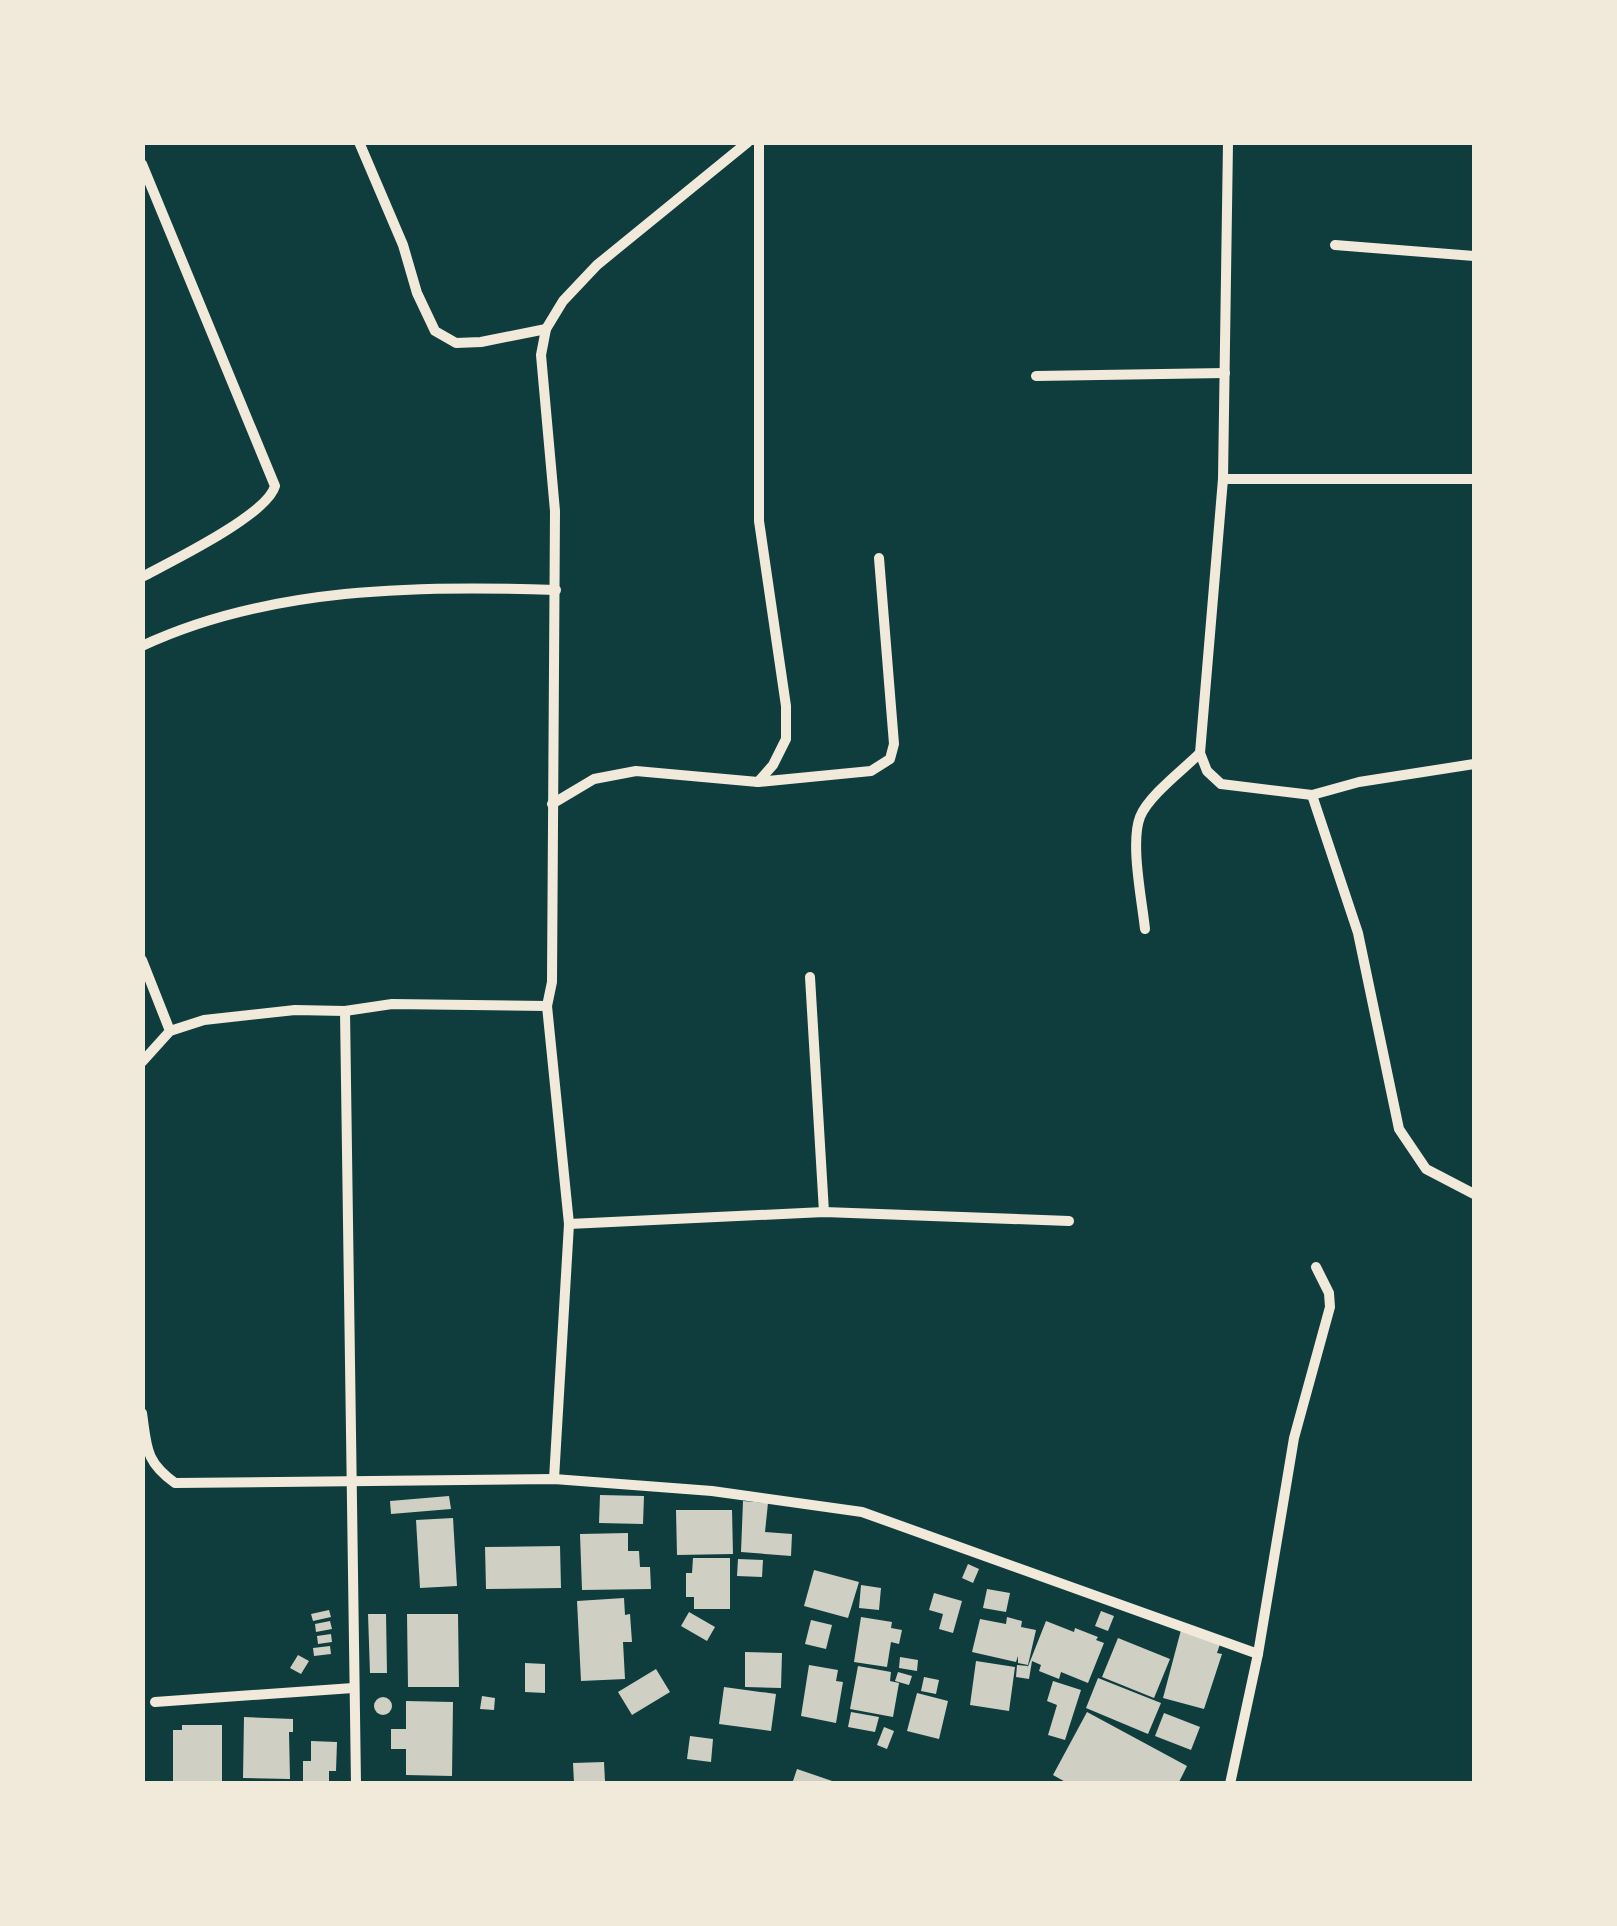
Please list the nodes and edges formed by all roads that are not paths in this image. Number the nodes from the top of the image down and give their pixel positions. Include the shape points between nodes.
1 (359, 142) edge
2 (748, 142) edge
3 (759, 142) edge
4 (1228, 142) edge
5 (142, 164) edge
6 (1334, 245) dead end
7 (1474, 256) edge
8 (546, 329) junction
9 (1225, 373) junction
10 (1036, 376) dead end
11 (1474, 479) edge
12 (1222, 480) junction
13 (878, 558) dead end
14 (142, 577) edge
15 (556, 590) junction
16 (142, 646) edge
17 (1200, 753) junction
18 (1474, 764) edge
19 (758, 782) junction
20 (1312, 795) junction
21 (552, 804) junction
22 (1145, 929) dead end
23 (142, 960) edge
24 (810, 977) dead end
25 (547, 1006) junction
26 (345, 1010) junction
27 (170, 1031) junction
28 (142, 1062) edge
29 (1474, 1194) edge
30 (824, 1212) junction
31 (1069, 1222) dead end
32 (569, 1224) junction
33 (1316, 1268) dead end
34 (142, 1413) edge
35 (155, 1468) junction
36 (142, 1472) edge
37 (350, 1479) junction
38 (554, 1479) junction
39 (1258, 1654) junction
40 (354, 1688) junction
41 (155, 1702) dead end
42 (356, 1784) edge
43 (1230, 1784) edge

1 - 8 street via 435,331 456,343
2 - 8 street via 597,265
3 - 19 street via 759,522 786,739
4 - 9 street
5 - 14 street via 275,486 272,498 236,524
6 - 7 street
8 - 15 street via 541,355
9 - 10 street
9 - 12 street
11 - 12 street
12 - 17 street
13 - 19 street via 890,758 870,771
15 - 16 street via 432,586 285,601 183,627
15 - 21 street
17 - 20 street via 1220,784
17 - 22 street via 1139,818
18 - 20 street
19 - 21 street via 636,771 594,779
20 - 29 street via 1358,933 1398,1129 1426,1170
21 - 25 street
23 - 27 street
24 - 30 street
25 - 26 street via 392,1004
25 - 32 street
26 - 27 street via 222,1018
26 - 37 street
27 - 28 street
30 - 31 street
30 - 32 street
32 - 38 street
33 - 39 street via 1330,1307 1294,1438
34 - 35 street
35 - 36 street
35 - 37 street via 176,1483
37 - 38 street
37 - 40 street
38 - 39 street via 862,1512
39 - 43 street
40 - 41 street
40 - 42 street

